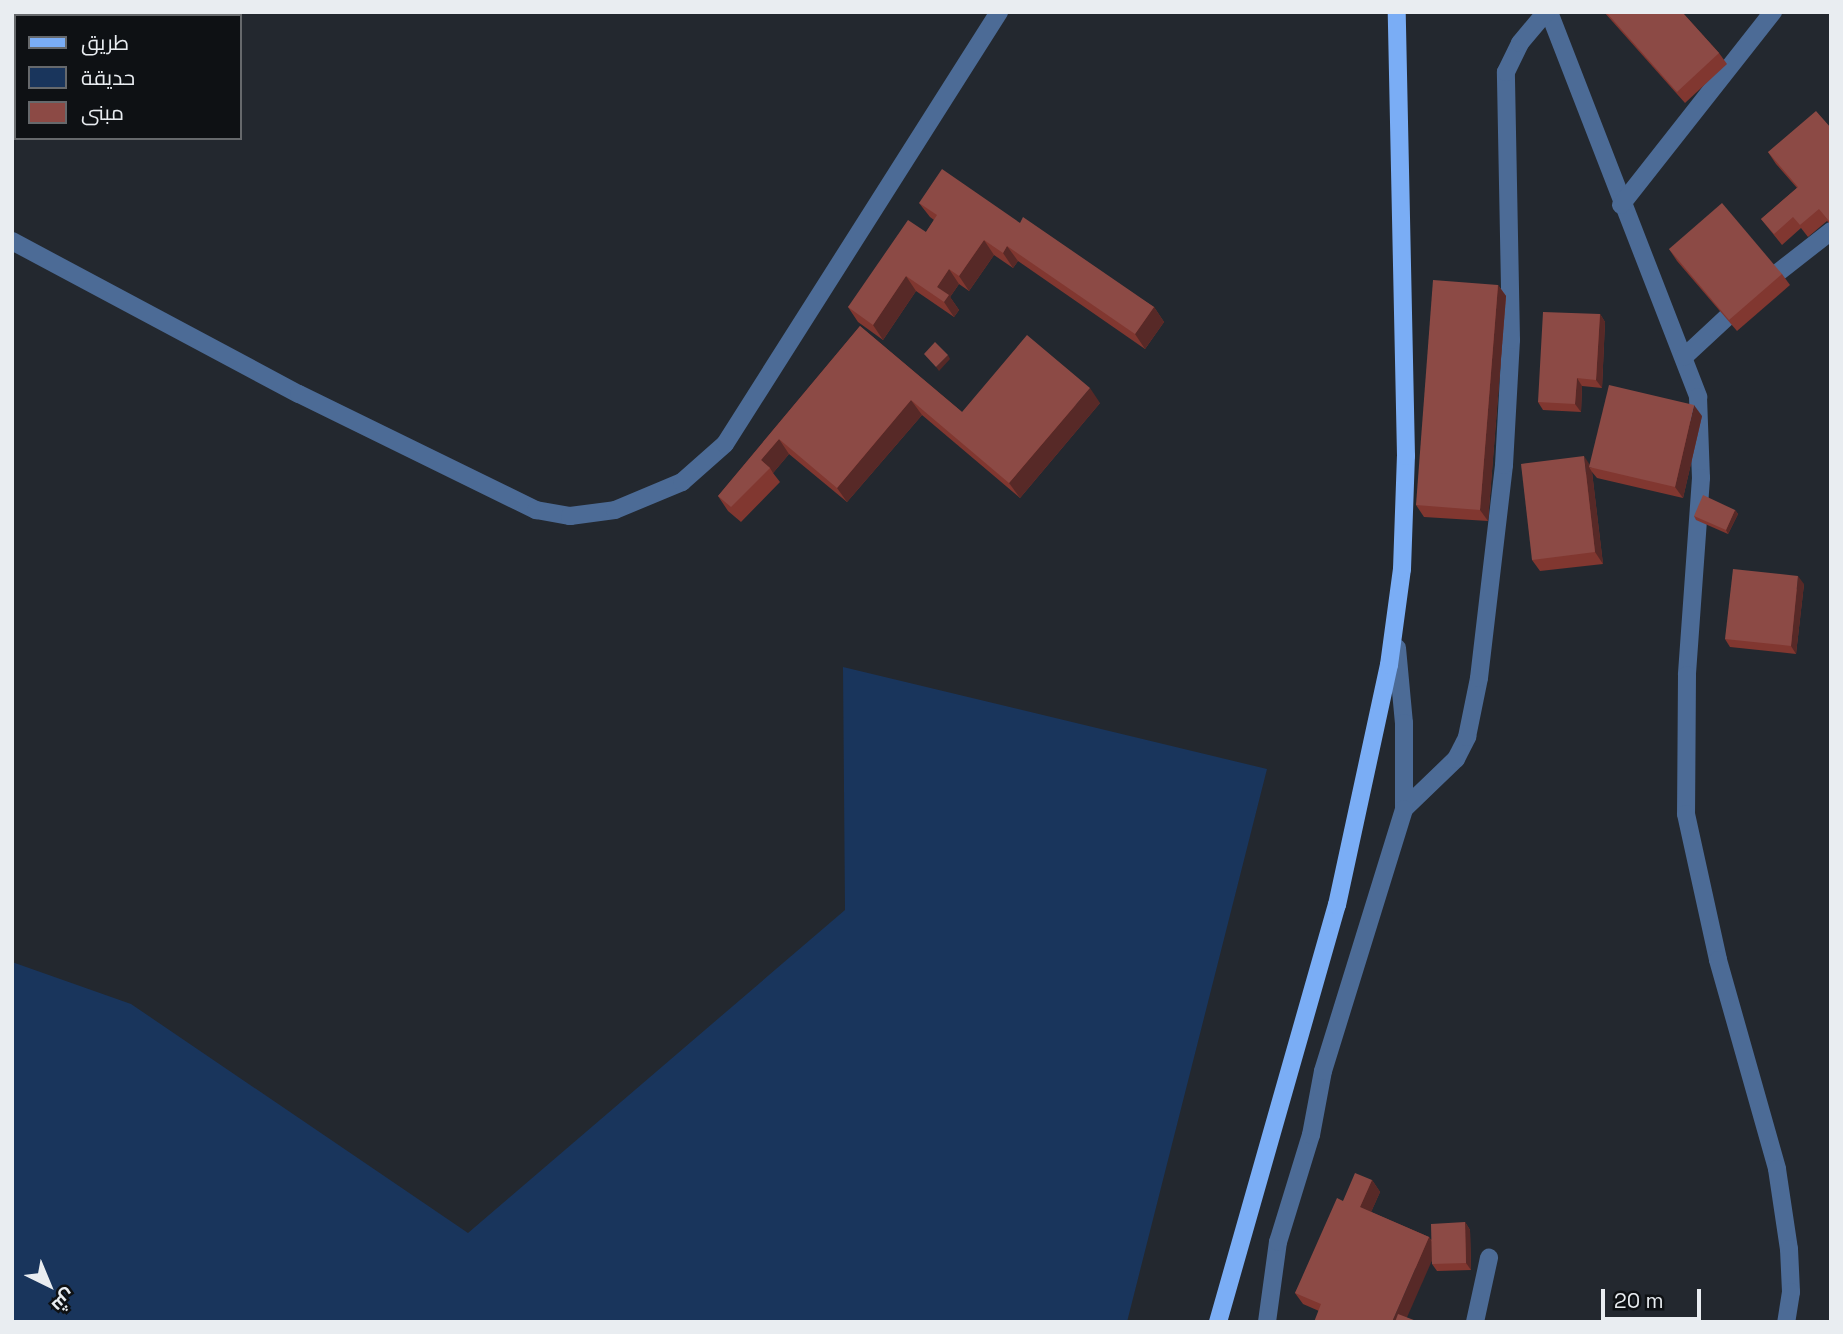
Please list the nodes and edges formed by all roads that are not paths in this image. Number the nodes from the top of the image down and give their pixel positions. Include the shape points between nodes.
1 (999, 12) edge
2 (1397, 12) edge
3 (1548, 12) edge
4 (1773, 12) edge
5 (1621, 205) junction
6 (1831, 231) edge
7 (12, 241) edge
8 (1684, 357) junction
9 (1397, 607) junction
10 (1404, 809) junction
11 (1489, 1258) dead end
12 (1219, 1322) edge
13 (1267, 1322) edge
14 (1475, 1322) edge
15 (1786, 1322) edge

1 - 7 street via 725,444 682,482 615,510 570,516 536,510 299,394
2 - 9 main road via 1406,456
3 - 5 street
3 - 10 street via 1520,43 1506,72 1511,340 1504,465 1479,678 1467,737 1455,759
4 - 5 street
5 - 8 street
6 - 8 street via 1783,265
8 - 15 street via 1698,397 1702,430 1687,675 1686,814 1718,960 1777,1169 1789,1249 1791,1292
9 - 10 street
9 - 12 main road via 1367,776 1337,905
10 - 13 street via 1323,1071 1311,1135 1278,1242
11 - 14 street

